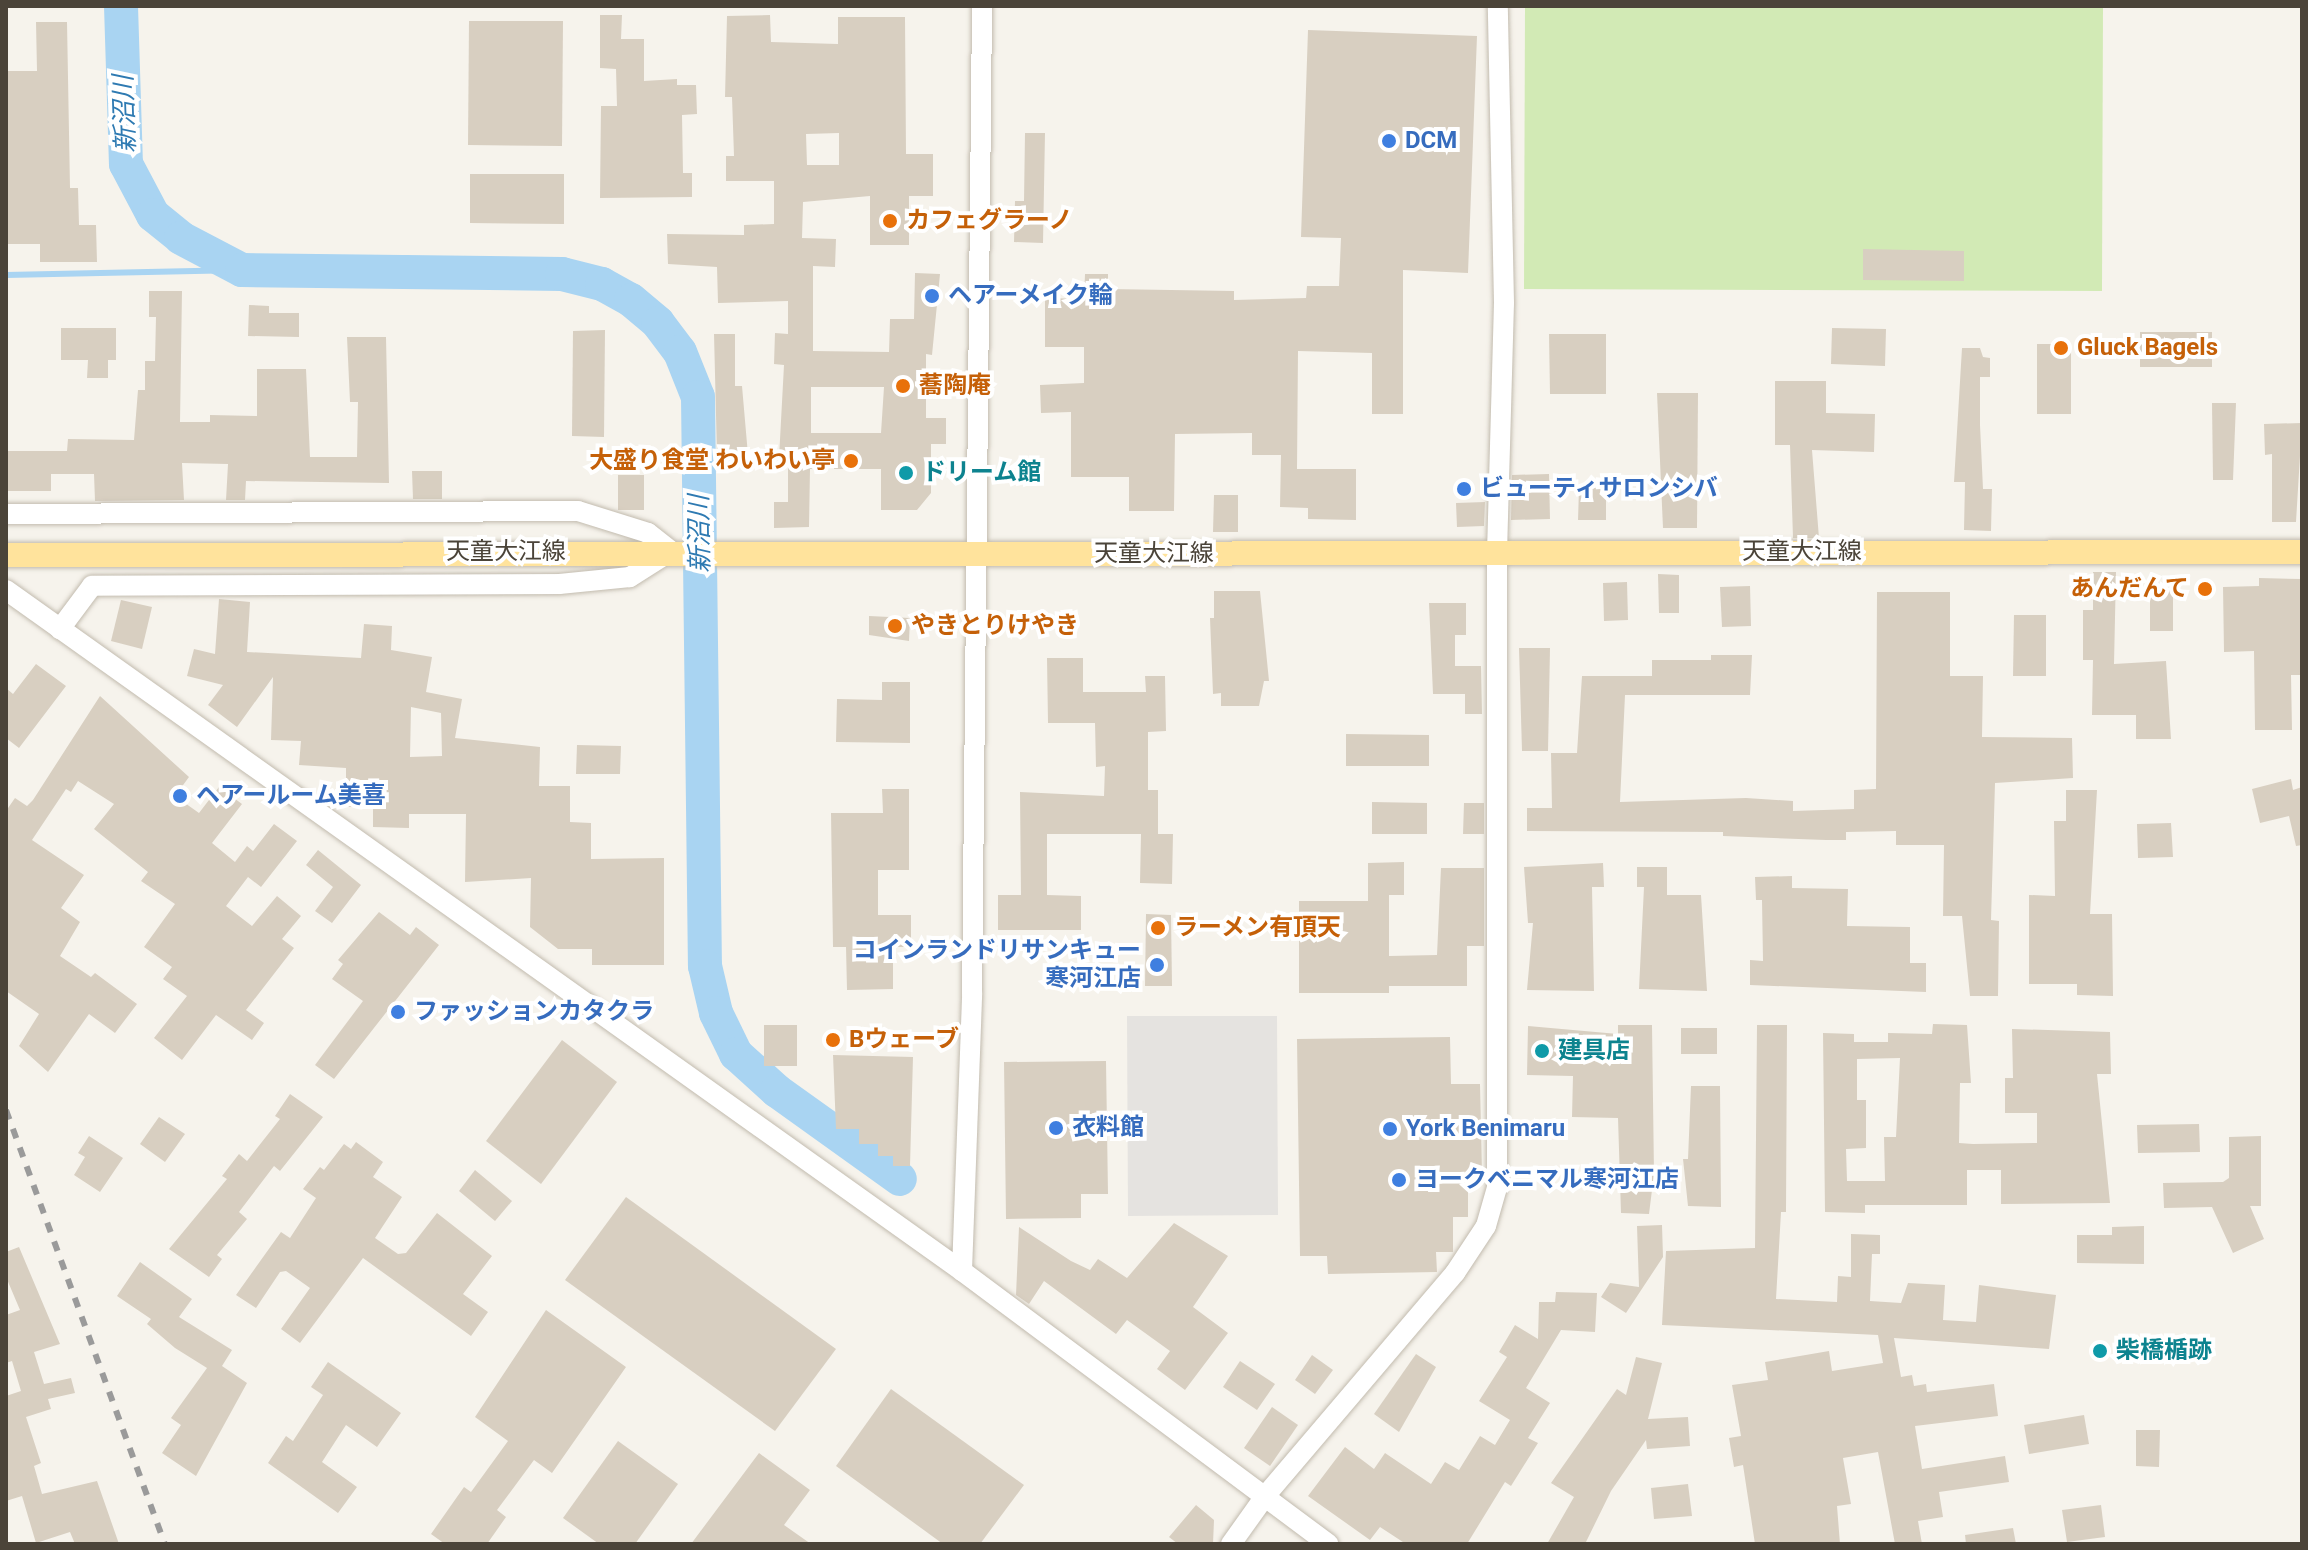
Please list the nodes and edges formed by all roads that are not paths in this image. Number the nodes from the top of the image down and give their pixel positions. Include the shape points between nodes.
1 (982, 6) edge
2 (1498, 6) edge
3 (6, 514) edge
4 (679, 551) junction
5 (2302, 552) edge
6 (1497, 553) junction
7 (6, 555) edge
8 (973, 555) junction
9 (6, 590) edge
10 (60, 629) junction
11 (962, 1271) junction
12 (1266, 1495) junction
13 (1231, 1544) edge
14 (1328, 1544) edge

1 - 8 street
2 - 6 street via 1504,303
3 - 4 street via 578,511 648,533
4 - 7 main road, 天童大江線
4 - 8 main road, 天童大江線
4 - 10 street via 630,577 559,584 92,586
5 - 6 main road, 天童大江線
6 - 8 main road, 天童大江線
6 - 12 street via 1499,1083 1493,1210 1455,1273
8 - 11 street via 972,994
9 - 10 street
10 - 11 street
11 - 12 street
12 - 13 street
12 - 14 street

